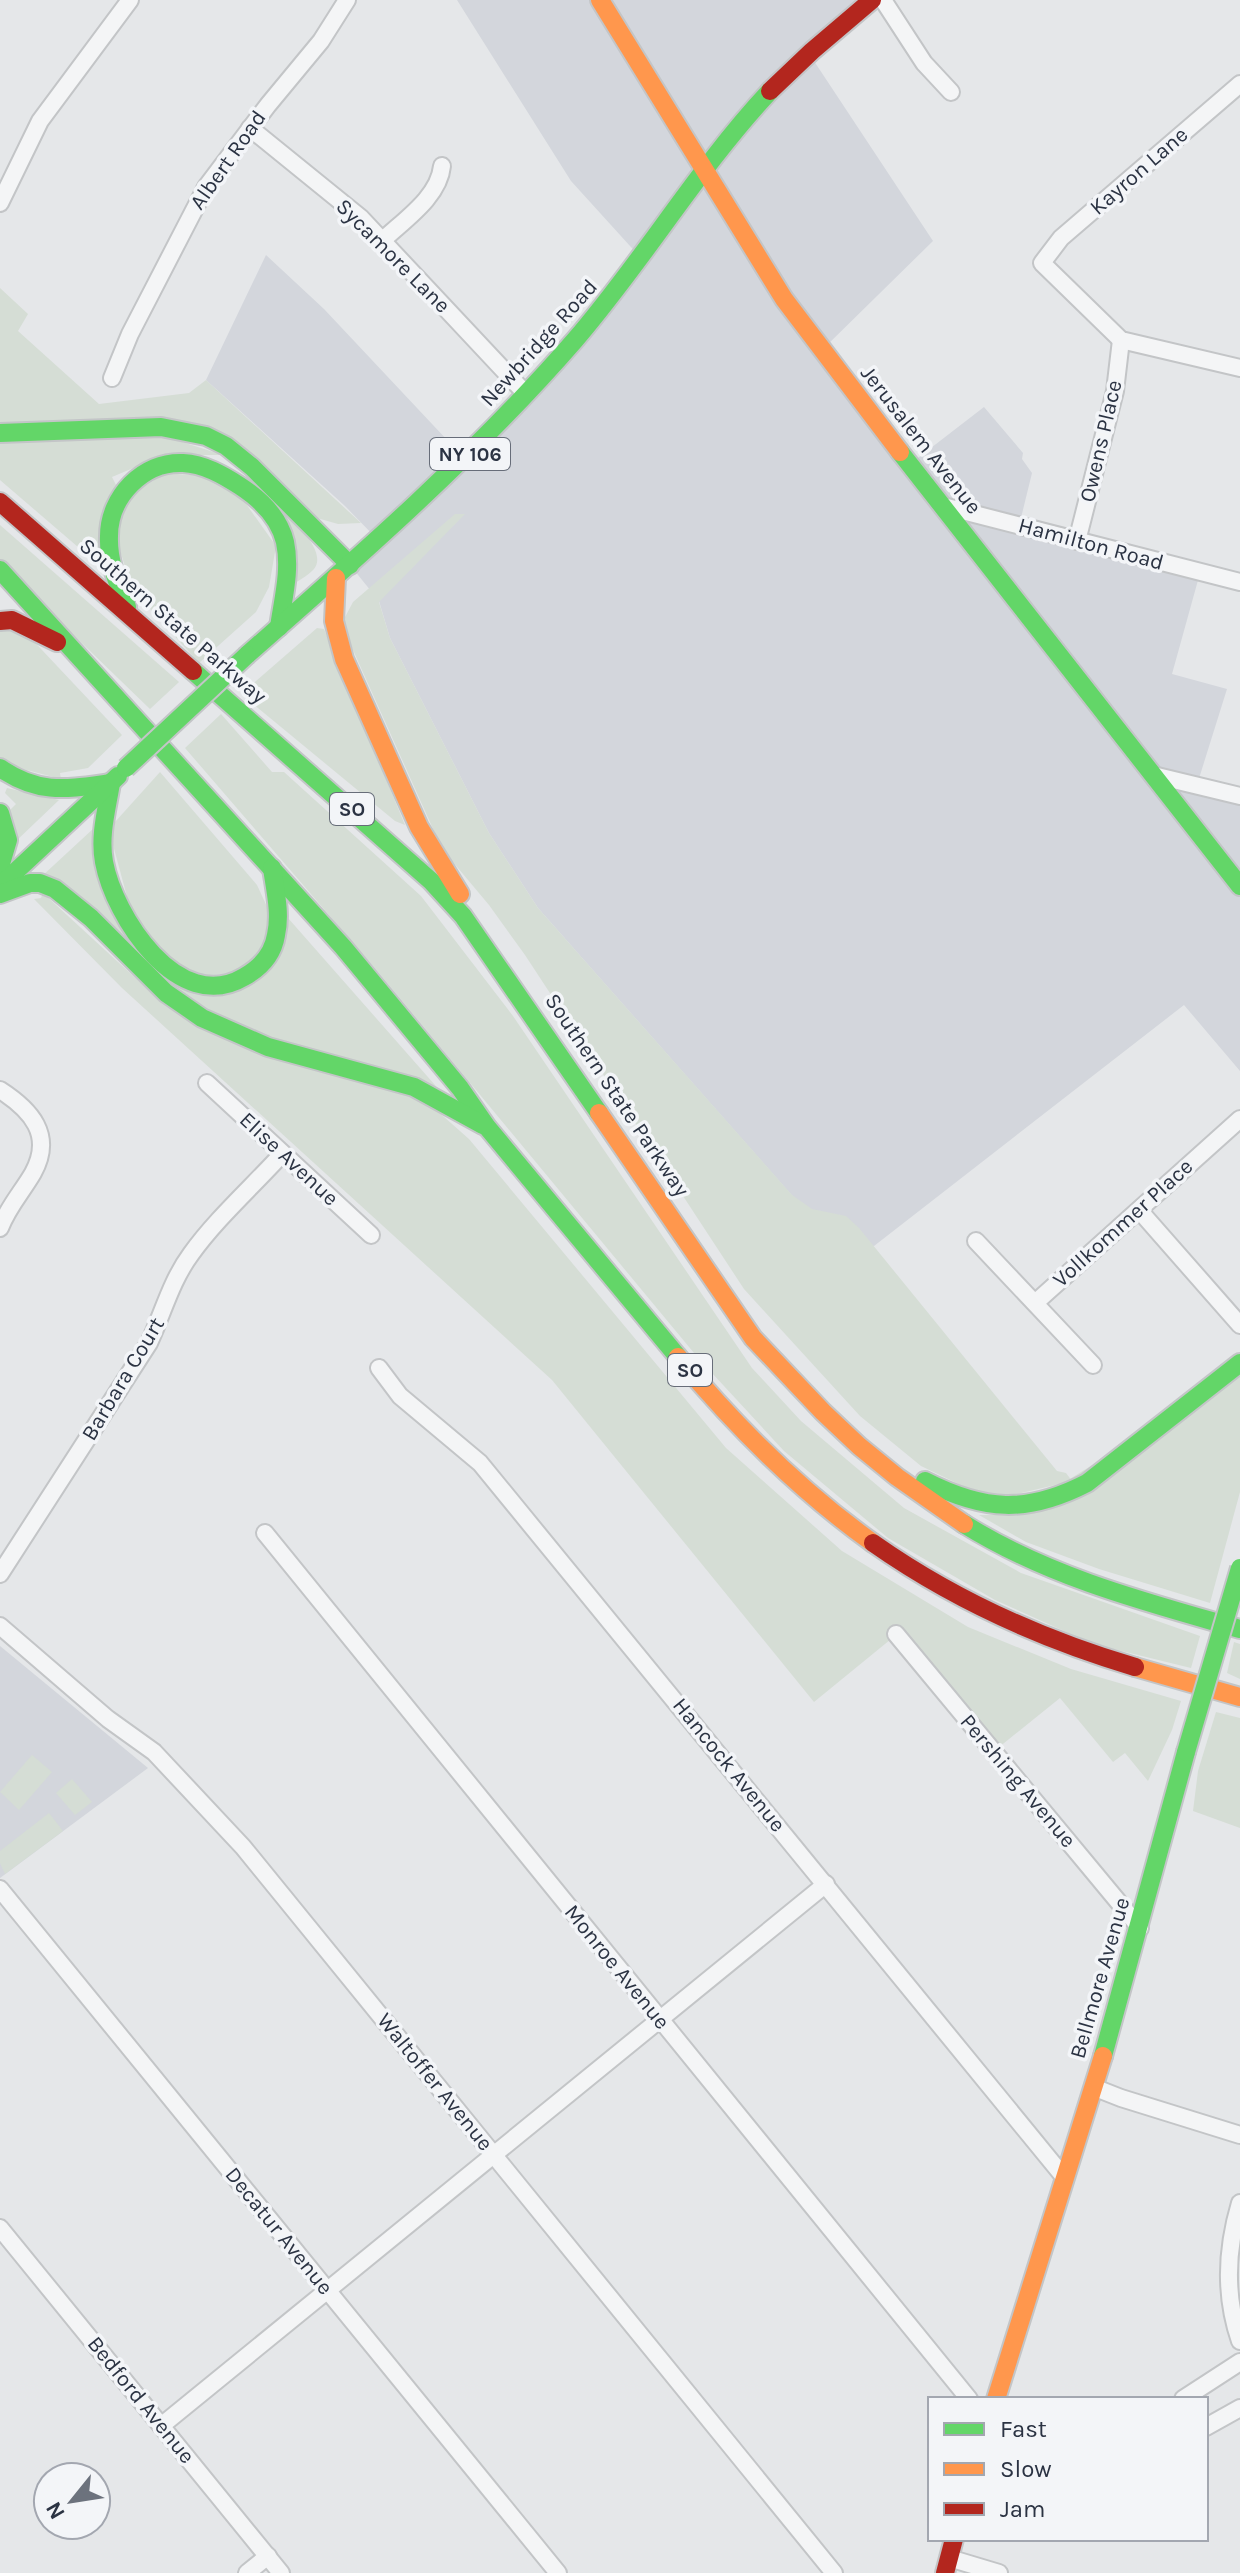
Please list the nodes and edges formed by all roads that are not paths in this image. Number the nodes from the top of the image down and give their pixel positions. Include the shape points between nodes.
1 (347, 0) edge
2 (600, 0) edge
3 (872, 0) edge
4 (883, 0) edge
5 (126, 2) edge
6 (1240, 84) edge
7 (951, 92) dead end
8 (250, 128) junction
9 (442, 166) dead end
10 (705, 172) junction
11 (0, 203) edge
12 (383, 240) junction
13 (1121, 340) junction
14 (1240, 368) edge
15 (112, 378) dead end
16 (526, 394) junction
17 (0, 433) edge
18 (0, 502) edge
19 (942, 505) junction
20 (1077, 541) junction
21 (350, 565) junction
22 (0, 570) edge
23 (336, 578) junction
24 (1240, 582) edge
25 (0, 621) edge
26 (137, 622) junction
27 (279, 627) junction
28 (75, 652) junction
29 (0, 768) edge
30 (1153, 775) junction
31 (111, 783) junction
32 (1240, 796) edge
33 (0, 813) edge
34 (0, 867) edge
35 (272, 868) junction
36 (0, 886) edge
37 (1240, 886) edge
38 (0, 894) edge
39 (538, 1022) junction
40 (207, 1083) dead end
41 (0, 1090) edge
42 (1240, 1119) edge
43 (487, 1127) junction
44 (282, 1154) junction
45 (1139, 1210) junction
46 (0, 1228) edge
47 (371, 1235) dead end
48 (976, 1241) dead end
49 (1035, 1303) junction
50 (1240, 1325) edge
51 (1240, 1363) edge
52 (1093, 1365) dead end
53 (379, 1368) dead end
54 (843, 1433) junction
55 (265, 1533) dead end
56 (1240, 1568) edge
57 (0, 1574) edge
58 (0, 1626) edge
59 (1240, 1629) edge
60 (896, 1634) dead end
61 (1240, 1697) edge
62 (826, 1884) junction
63 (0, 1889) edge
64 (1140, 1928) junction
65 (660, 2020) junction
66 (1093, 2087) junction
67 (1240, 2135) edge
68 (494, 2154) junction
69 (1064, 2177) junction
70 (1240, 2203) edge
71 (0, 2228) edge
72 (328, 2290) junction
73 (1240, 2341) edge
74 (1240, 2362) edge
75 (967, 2397) edge
76 (997, 2397) edge
77 (1186, 2397) edge
78 (1240, 2408) edge
79 (161, 2426) junction
80 (1208, 2426) edge
81 (953, 2541) edge
82 (268, 2556) junction
83 (947, 2566) edge
84 (247, 2573) edge
85 (281, 2573) edge
86 (558, 2573) edge
87 (834, 2573) edge
88 (999, 2573) edge

1 - 8 street, Albert Road via 321,41
2 - 10 main road, Jerusalem Avenue
3 - 10 main road, Newbridge Road via 758,103
4 - 7 street via 924,63
5 - 11 street via 40,121
6 - 13 street, Kayron Lane via 1061,238 1042,263
8 - 12 street, Sycamore Lane
8 - 15 street, Albert Road via 189,216
9 - 12 street via 433,191
10 - 16 main road, Newbridge Road / NY 106 via 618,290
10 - 19 main road, Jerusalem Avenue via 821,351
12 - 16 street, Sycamore Lane
13 - 14 street
13 - 20 street, Owens Place via 1115,391
16 - 21 main road, Newbridge Road / NY 106 via 466,458
17 - 21 main road via 161,427 206,436 252,467
18 - 26 main road, Southern State Parkway / SO
19 - 20 street, Hamilton Road
19 - 30 main road, Jerusalem Avenue
20 - 24 street, Hamilton Road
21 - 23 main road, Newbridge Road / NY 106
22 - 28 main road, SO
23 - 27 main road, Newbridge Road / NY 106
23 - 39 main road via 336,636 404,795
25 - 28 main road via 12,620
26 - 27 main road via 109,563 110,518 128,485 150,470 181,462 203,465 235,480 275,517 287,558
26 - 39 main road, Southern State Parkway / SO via 431,881 479,936
27 - 31 main road, Newbridge Road / NY 106, bridge
28 - 35 main road, SO
29 - 31 main road via 18,781 47,790
30 - 32 street
30 - 37 main road, Jerusalem Avenue
31 - 35 main road via 103,845 107,878 138,937 173,973 194,983 222,985 250,975 267,958 278,929
31 - 36 main road, Newbridge Road / NY 106
33 - 34 main road via 9,840
35 - 43 main road, SO via 433,1055
38 - 43 main road via 36,881 51,886 156,985 203,1019 269,1048 413,1087
39 - 54 main road, Southern State Parkway / SO via 753,1338
40 - 44 street, Elise Avenue
41 - 46 street via 23,1104 41,1139 33,1172
42 - 45 street, Vollkommer Place
43 - 61 main road, SO via 720,1406 840,1519 924,1577 1009,1622 1110,1661
44 - 47 street, Elise Avenue
44 - 57 street, Barbara Court via 191,1254 171,1287 149,1343
45 - 49 street, Vollkommer Place
45 - 50 street
48 - 49 street
49 - 52 street, Vollkommer Place
51 - 54 main road via 1087,1483 1034,1504 996,1506 964,1500
53 - 62 street, Hancock Avenue via 400,1396 480,1463
54 - 59 main road, Southern State Parkway / SO via 913,1491 1018,1554 1127,1597
55 - 65 street, Monroe Avenue
56 - 64 main road, Bellmore Avenue, bridge
58 - 68 street, Waltoffer Avenue via 174,1772 254,1859
60 - 64 street, Pershing Avenue
62 - 65 street
62 - 69 street, Hancock Avenue
63 - 72 street, Decatur Avenue
64 - 66 main road, Bellmore Avenue
65 - 68 street
65 - 75 street, Monroe Avenue
66 - 67 street
66 - 69 main road, Bellmore Avenue
68 - 72 street
68 - 87 street, Waltoffer Avenue
69 - 76 main road, Bellmore Avenue
70 - 73 street via 1228,2285
71 - 79 street, Bedford Avenue
72 - 79 street
72 - 86 street, Decatur Avenue
74 - 77 street
78 - 80 street
79 - 82 street, Bedford Avenue
81 - 83 main road
82 - 84 street
82 - 85 street, Bedford Avenue
83 - 88 street

